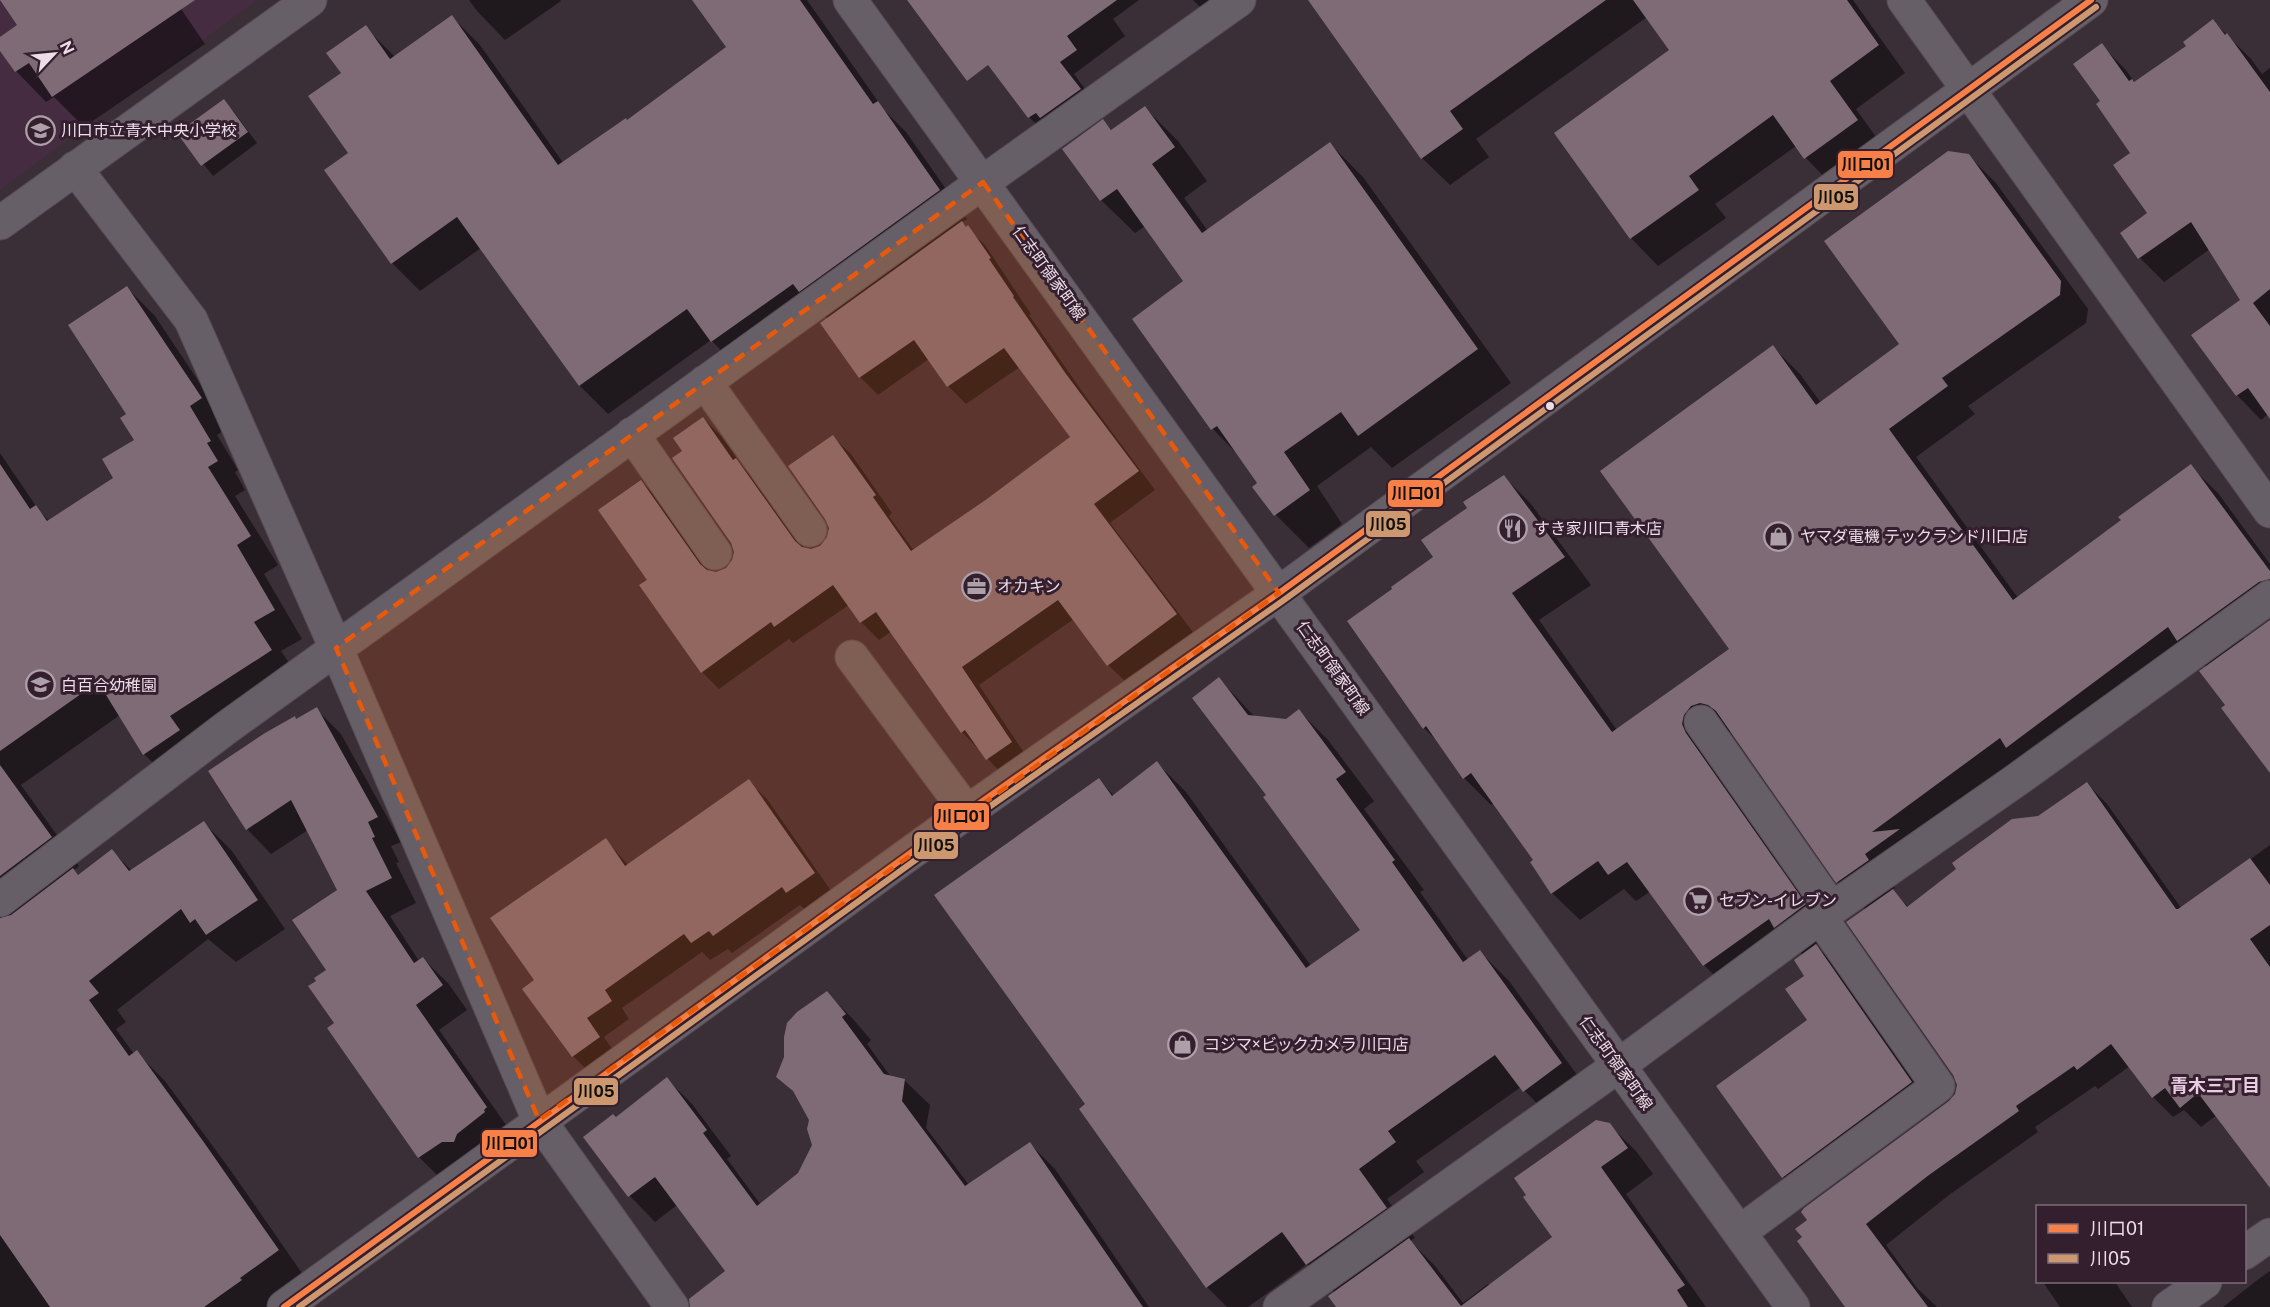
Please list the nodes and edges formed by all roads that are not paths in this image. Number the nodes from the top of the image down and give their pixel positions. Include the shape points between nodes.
1 (310, 0) edge
2 (850, 0) edge
3 (1239, 0) edge
4 (1904, 0) edge
5 (2091, 0) edge
6 (1967, 89) junction
7 (75, 168) junction
8 (983, 182) junction
9 (0, 223) edge
10 (705, 382) junction
11 (632, 434) junction
12 (2270, 511) edge
13 (810, 530) dead end
14 (715, 553) dead end
15 (1279, 593) junction
16 (2270, 597) edge
17 (336, 648) junction
18 (852, 657) dead end
19 (1701, 722) dead end
20 (967, 812) junction
21 (0, 900) edge
22 (1826, 913) junction
23 (1618, 1066) junction
24 (539, 1120) junction
25 (1740, 1232) junction
26 (2270, 1234) edge
27 (2246, 1252) edge
28 (2202, 1283) edge
29 (284, 1307) edge
30 (672, 1307) edge
31 (1280, 1307) edge
32 (1793, 1307) edge
33 (2169, 1307) edge

1 - 7 street
2 - 8 street, 仁志町領家町線
3 - 8 street
4 - 6 street
5 - 6 street
6 - 12 street
6 - 15 street
7 - 9 street
7 - 17 street via 191,320
8 - 10 street
8 - 15 street, 仁志町領家町線
10 - 11 street
10 - 13 street
11 - 14 street
11 - 17 street
15 - 20 street
15 - 23 street, 仁志町領家町線
16 - 22 street
17 - 21 street
17 - 24 street
18 - 20 street
19 - 22 street
20 - 24 street
22 - 23 street
22 - 25 street via 1938,1086
23 - 25 street, 仁志町領家町線
23 - 31 street
24 - 29 street
24 - 30 street
25 - 32 street, 仁志町領家町線
26 - 27 street
28 - 33 street

